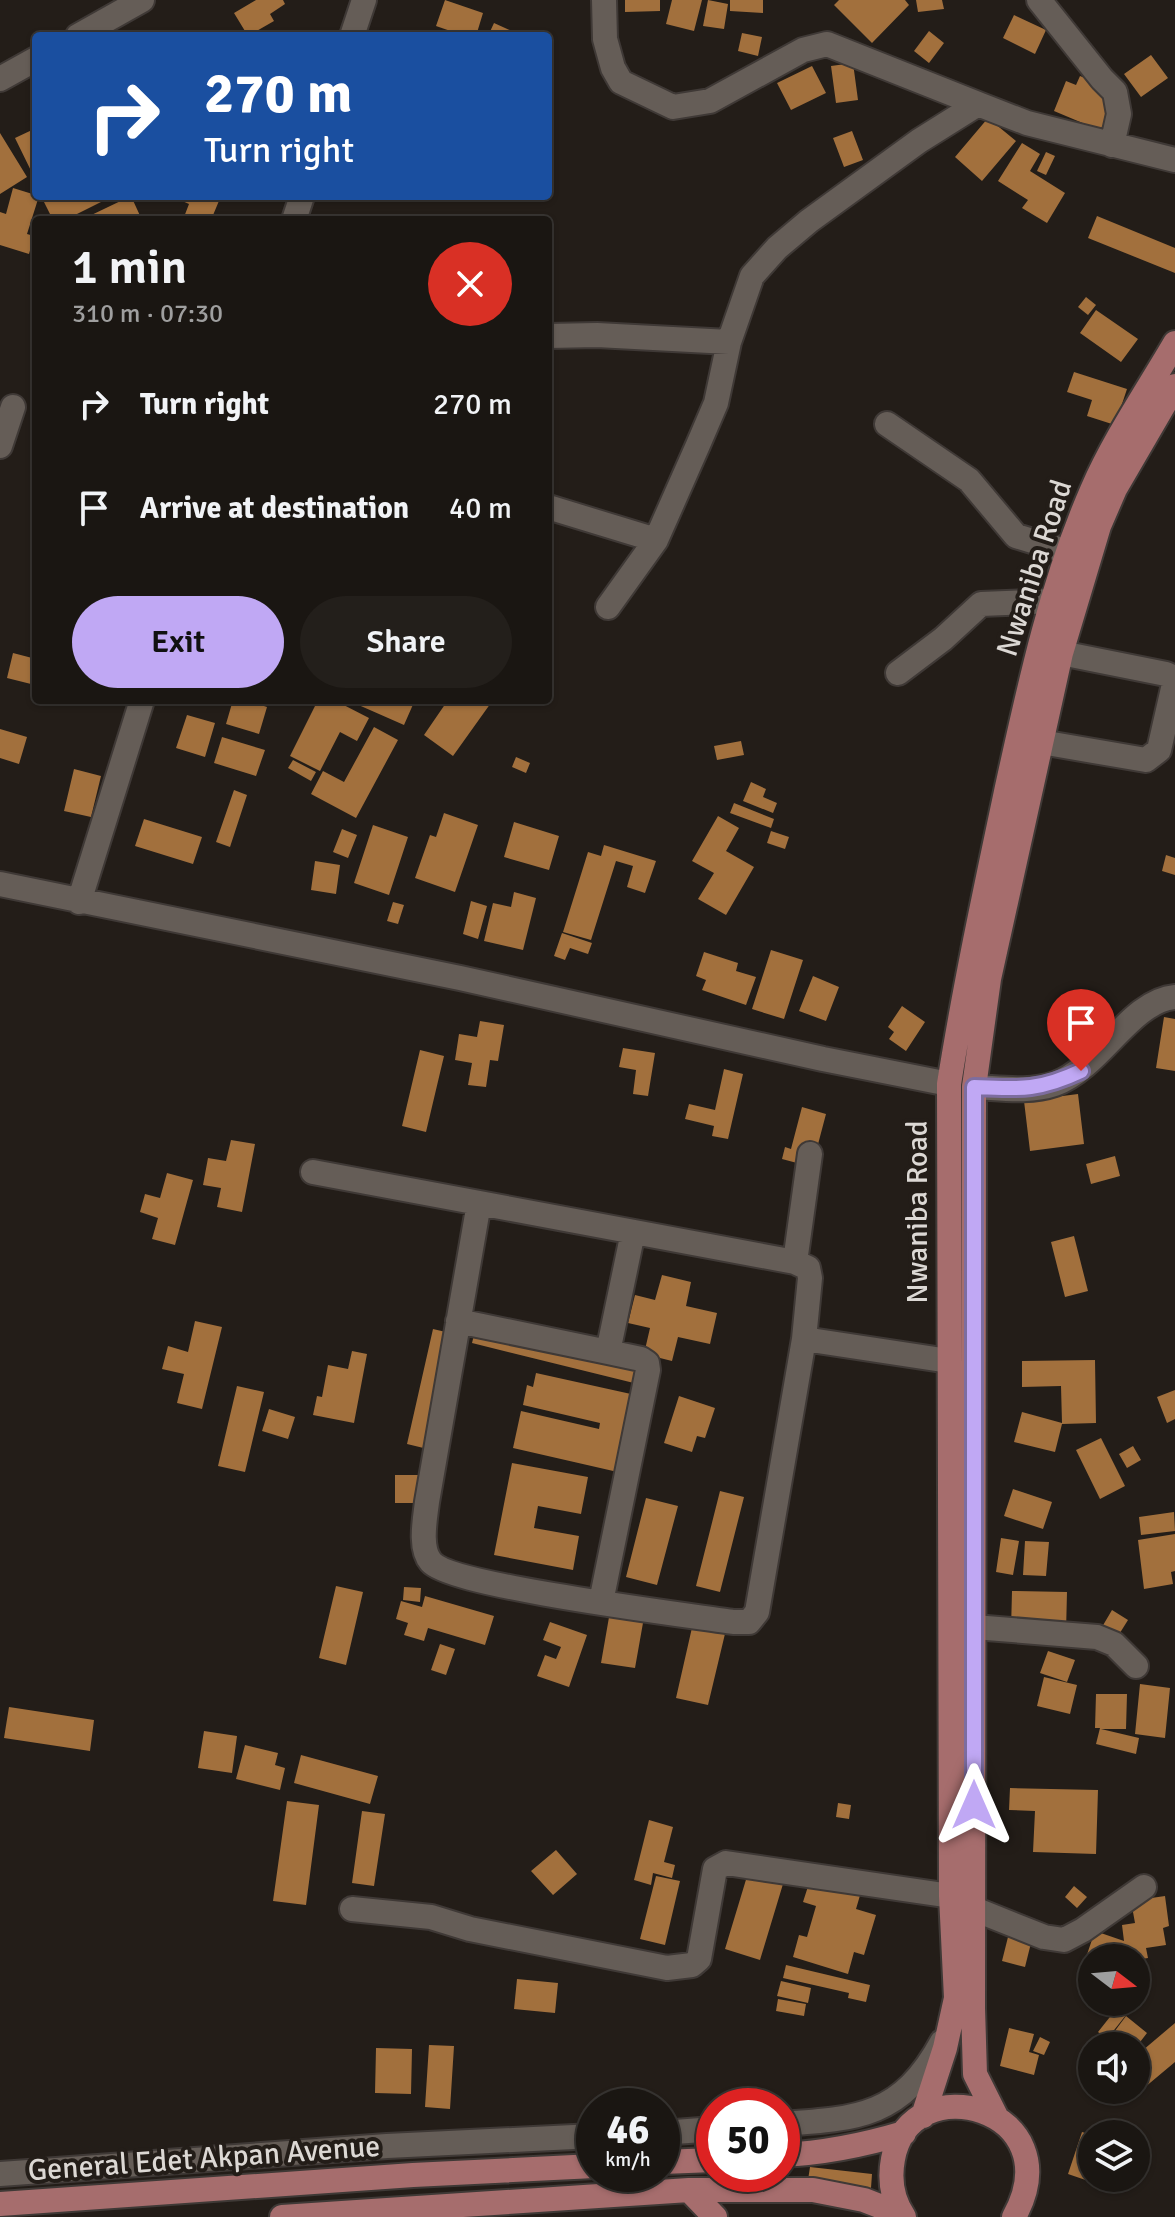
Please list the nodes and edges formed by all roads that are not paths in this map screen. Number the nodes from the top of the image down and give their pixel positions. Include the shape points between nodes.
1 (142, 0) edge
2 (364, 0) edge
3 (604, 0) edge
4 (1039, 0) edge
5 (85, 32) edge
6 (353, 32) edge
7 (32, 61) edge
8 (0, 79) edge
9 (978, 104) junction
10 (1112, 145) junction
11 (1175, 160) edge
12 (552, 336) edge
13 (729, 342) junction
14 (1175, 343) edge
15 (1175, 386) edge
16 (13, 407) dead end
17 (887, 424) dead end
18 (0, 446) edge
19 (552, 508) edge
20 (656, 540) junction
21 (1068, 552) junction
22 (1053, 601) junction
23 (608, 607) dead end
24 (1061, 653) junction
25 (898, 673) dead end
26 (141, 704) edge
27 (1041, 742) junction
28 (0, 884) edge
29 (79, 902) junction
30 (1175, 997) edge
31 (962, 1086) junction
32 (810, 1154) dead end
33 (313, 1172) dead end
34 (479, 1203) junction
35 (633, 1232) junction
36 (795, 1262) junction
37 (458, 1321) junction
38 (804, 1339) junction
39 (608, 1352) junction
40 (949, 1361) junction
41 (601, 1602) junction
42 (974, 1627) junction
43 (1136, 1666) dead end
44 (1144, 1887) dead end
45 (951, 1896) junction
46 (352, 1909) dead end
47 (974, 1909) junction
48 (956, 1998) junction
49 (923, 2116) junction
50 (996, 2116) junction
51 (800, 2123) edge
52 (904, 2133) junction
53 (576, 2137) edge
54 (800, 2153) edge
55 (576, 2167) edge
56 (0, 2174) edge
57 (689, 2190) junction
58 (0, 2204) edge
59 (903, 2216) edge
60 (282, 2217) edge
61 (715, 2217) edge
62 (1014, 2217) edge

1 - 5 street
2 - 6 street
3 - 9 street via 605,39 621,82 673,107 710,101 803,50 827,44
4 - 10 street via 1115,92 1119,114
7 - 8 street
9 - 10 street
9 - 13 street via 919,141 777,248 752,276
10 - 11 street
12 - 13 street
13 - 20 street via 716,403
14 - 21 main road, Nwaniba Road via 1105,461
15 - 24 main road via 1099,526
16 - 18 street
17 - 21 street via 969,480 1016,536
19 - 20 street
20 - 23 street
21 - 22 main road, Nwaniba Road
22 - 25 street via 981,604
22 - 31 main road, Nwaniba Road via 969,962
24 - 27 main road
24 - 27 street via 1166,674 1174,684 1159,750 1146,760
26 - 29 street
27 - 31 main road
28 - 29 street
29 - 31 street
30 - 31 street via 1147,1007 1081,1071 1055,1084 1030,1089
31 - 40 main road, Nwaniba Road
31 - 42 main road
32 - 36 street
33 - 34 street
34 - 35 street
34 - 37 street
35 - 36 street
35 - 39 street
36 - 38 street via 808,1268 810,1278
37 - 39 street
37 - 41 street via 427,1502 424,1537 429,1560 441,1570 512,1588
38 - 40 street
38 - 41 street via 757,1612 749,1622 733,1622
39 - 41 street via 641,1359 648,1370
40 - 45 main road, Nwaniba Road
42 - 43 street via 1097,1637 1114,1644
42 - 47 main road
44 - 47 street via 1064,1940
45 - 46 street via 726,1863 715,1869 699,1959 667,1968 431,1917
45 - 48 main road, Nwaniba Road
47 - 50 main road via 975,2074
48 - 49 main road, Nwaniba Road
48 - 51 street via 942,2042 908,2089 884,2106 845,2120
49 - 50 main road via 959,2106
49 - 52 main road
50 - 62 main road via 1024,2152 1028,2176
52 - 54 main road
52 - 59 main road via 890,2174
53 - 56 street
55 - 58 main road, General Edet Akpan Avenue
57 - 59 main road via 813,2190 864,2200
57 - 60 main road
57 - 61 main road

